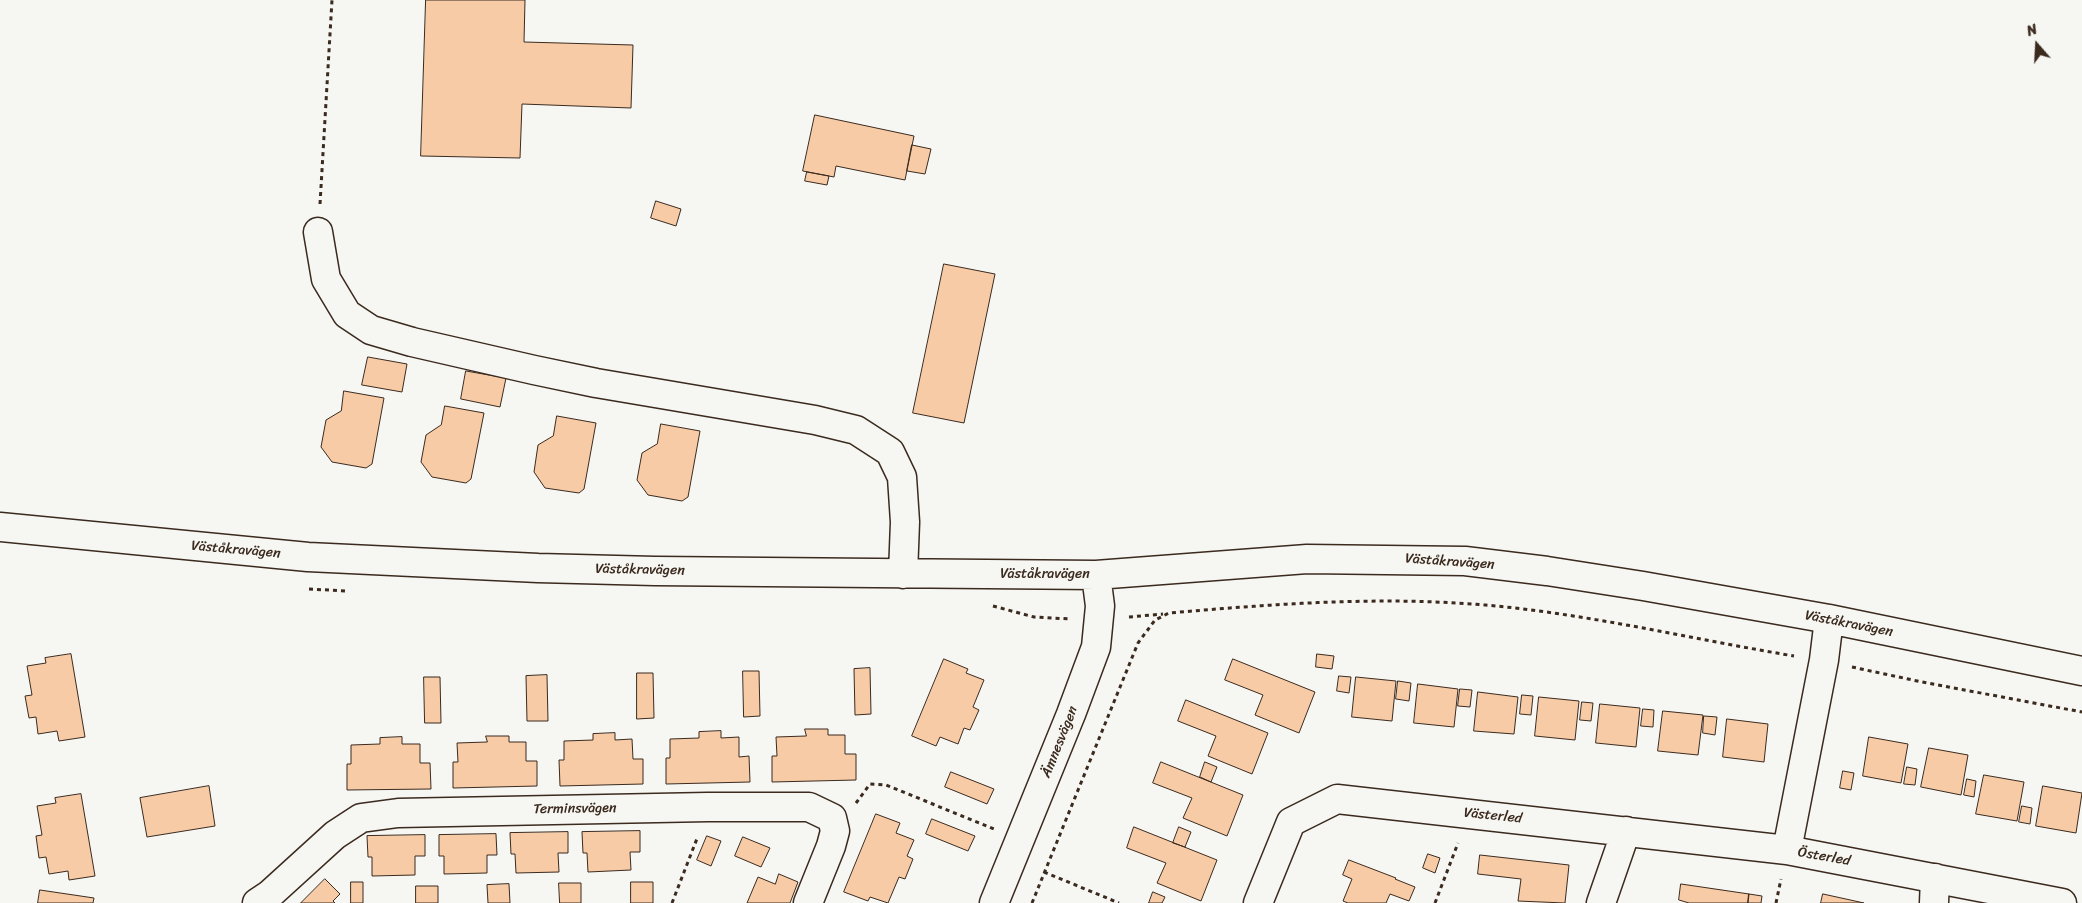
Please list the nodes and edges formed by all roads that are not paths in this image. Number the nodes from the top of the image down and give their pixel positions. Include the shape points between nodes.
1 (318, 232) road end
2 (0, 527) edge
3 (903, 574) junction
4 (1096, 575) junction
5 (1829, 619) junction
6 (2082, 671) edge
7 (1626, 831) junction
8 (1787, 850) junction
9 (1935, 890) edge
10 (257, 903) edge
11 (808, 903) edge
12 (994, 903) edge
13 (1258, 903) edge
14 (1601, 903) edge
15 (2062, 903) edge

1 - 3 street via 326,279 347,314 371,330 552,374 742,406 856,430 890,452 902,477 905,522
2 - 3 street, Väståkravägen via 308,557 655,571
3 - 4 street, Väståkravägen
4 - 5 street, Väståkravägen via 1307,559 1464,561 1634,585
4 - 12 street, Ämnesvägen via 1100,606 1096,647
5 - 6 street, Väståkravägen
5 - 8 street, Österled
7 - 8 street, Västerled
7 - 13 street, Västerled via 1337,799 1291,822
7 - 14 street
8 - 9 street, Österled
9 - 15 street, Österled
10 - 11 street, Terminsvägen via 336,835 361,818 398,813 809,807 832,818 835,831

